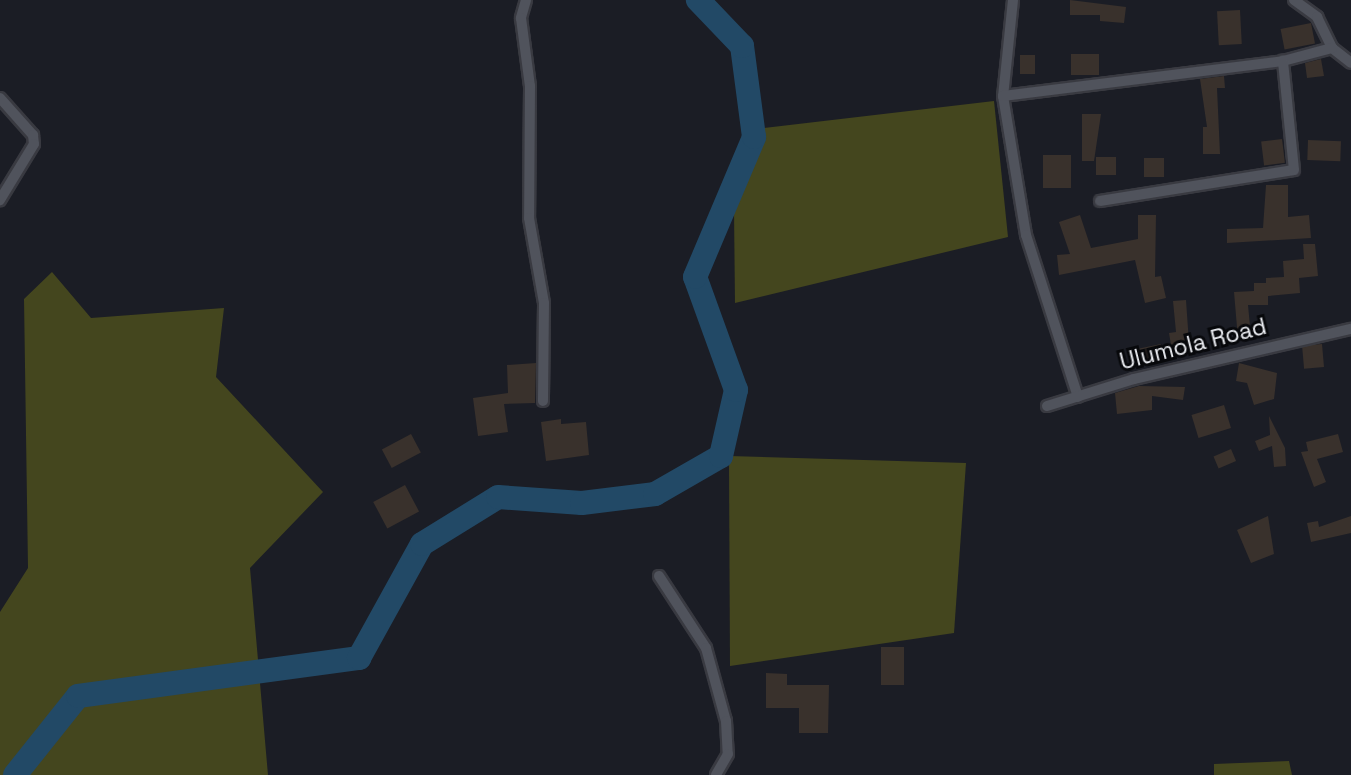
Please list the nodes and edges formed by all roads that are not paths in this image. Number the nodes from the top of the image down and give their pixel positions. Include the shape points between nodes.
1 (526, 0) edge
2 (1013, 0) edge
3 (1294, 0) edge
4 (1332, 48) junction
5 (1283, 61) junction
6 (1351, 63) edge
7 (1003, 96) junction
8 (0, 98) edge
9 (0, 200) edge
10 (1100, 201) dead end
11 (1351, 329) edge
12 (1078, 397) junction
13 (543, 401) dead end
14 (1047, 407) dead end
15 (659, 576) dead end
16 (716, 775) edge

1 - 13 street via 521,18 530,86 529,207 544,303
2 - 7 street
3 - 4 street via 1317,17
4 - 5 street
4 - 6 street
5 - 7 street
5 - 10 street via 1294,170
7 - 12 street via 1026,235
8 - 9 street via 33,135 34,144
11 - 12 street, Ulumola Road
12 - 14 street, Ulumola Road
15 - 16 street via 706,648 726,721 728,754

